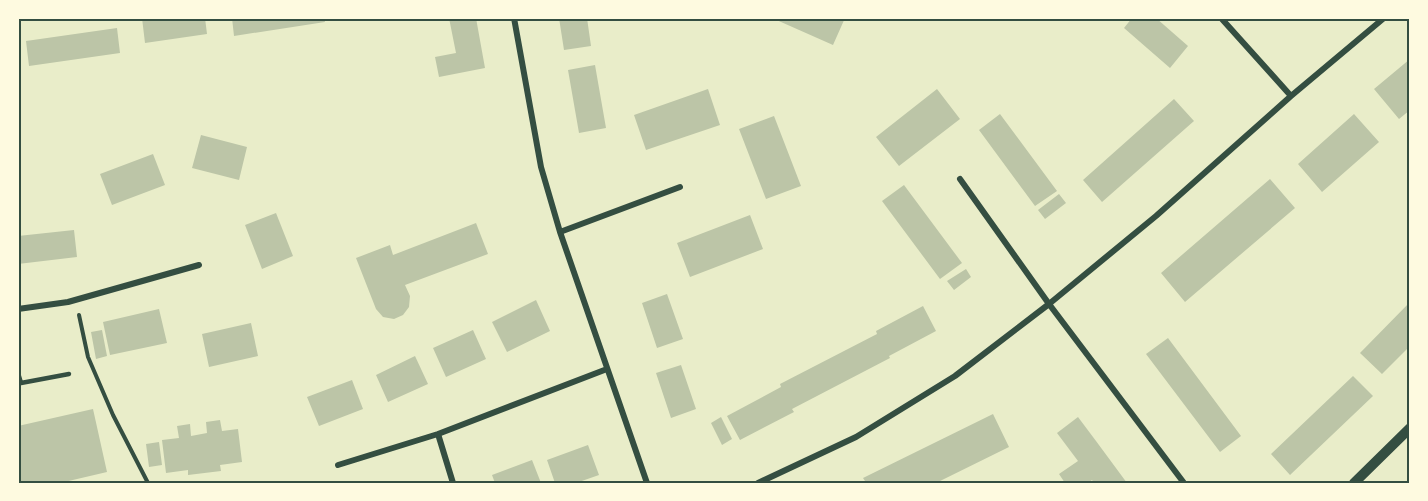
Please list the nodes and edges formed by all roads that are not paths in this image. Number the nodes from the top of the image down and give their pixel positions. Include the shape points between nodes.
1 (514, 18) edge
2 (1221, 18) edge
3 (1384, 18) edge
4 (1292, 96) junction
5 (960, 179) dead end
6 (681, 187) dead end
7 (560, 232) junction
8 (199, 265) dead end
9 (1049, 304) junction
10 (18, 309) edge
11 (607, 369) junction
12 (18, 373) edge
13 (69, 374) dead end
14 (1410, 428) edge
15 (438, 434) junction
16 (338, 465) dead end
17 (453, 483) edge
18 (647, 483) edge
19 (758, 483) edge
20 (1184, 483) edge
21 (1354, 483) edge

1 - 7 street via 541,166
2 - 4 street
3 - 4 street
4 - 9 street
5 - 9 street
6 - 7 street
7 - 11 street
8 - 10 street via 76,300
9 - 19 street via 955,376 896,413 856,437
9 - 20 street
11 - 15 street
11 - 18 street
12 - 13 lane via 21,383
14 - 21 street
15 - 16 street
15 - 17 street

